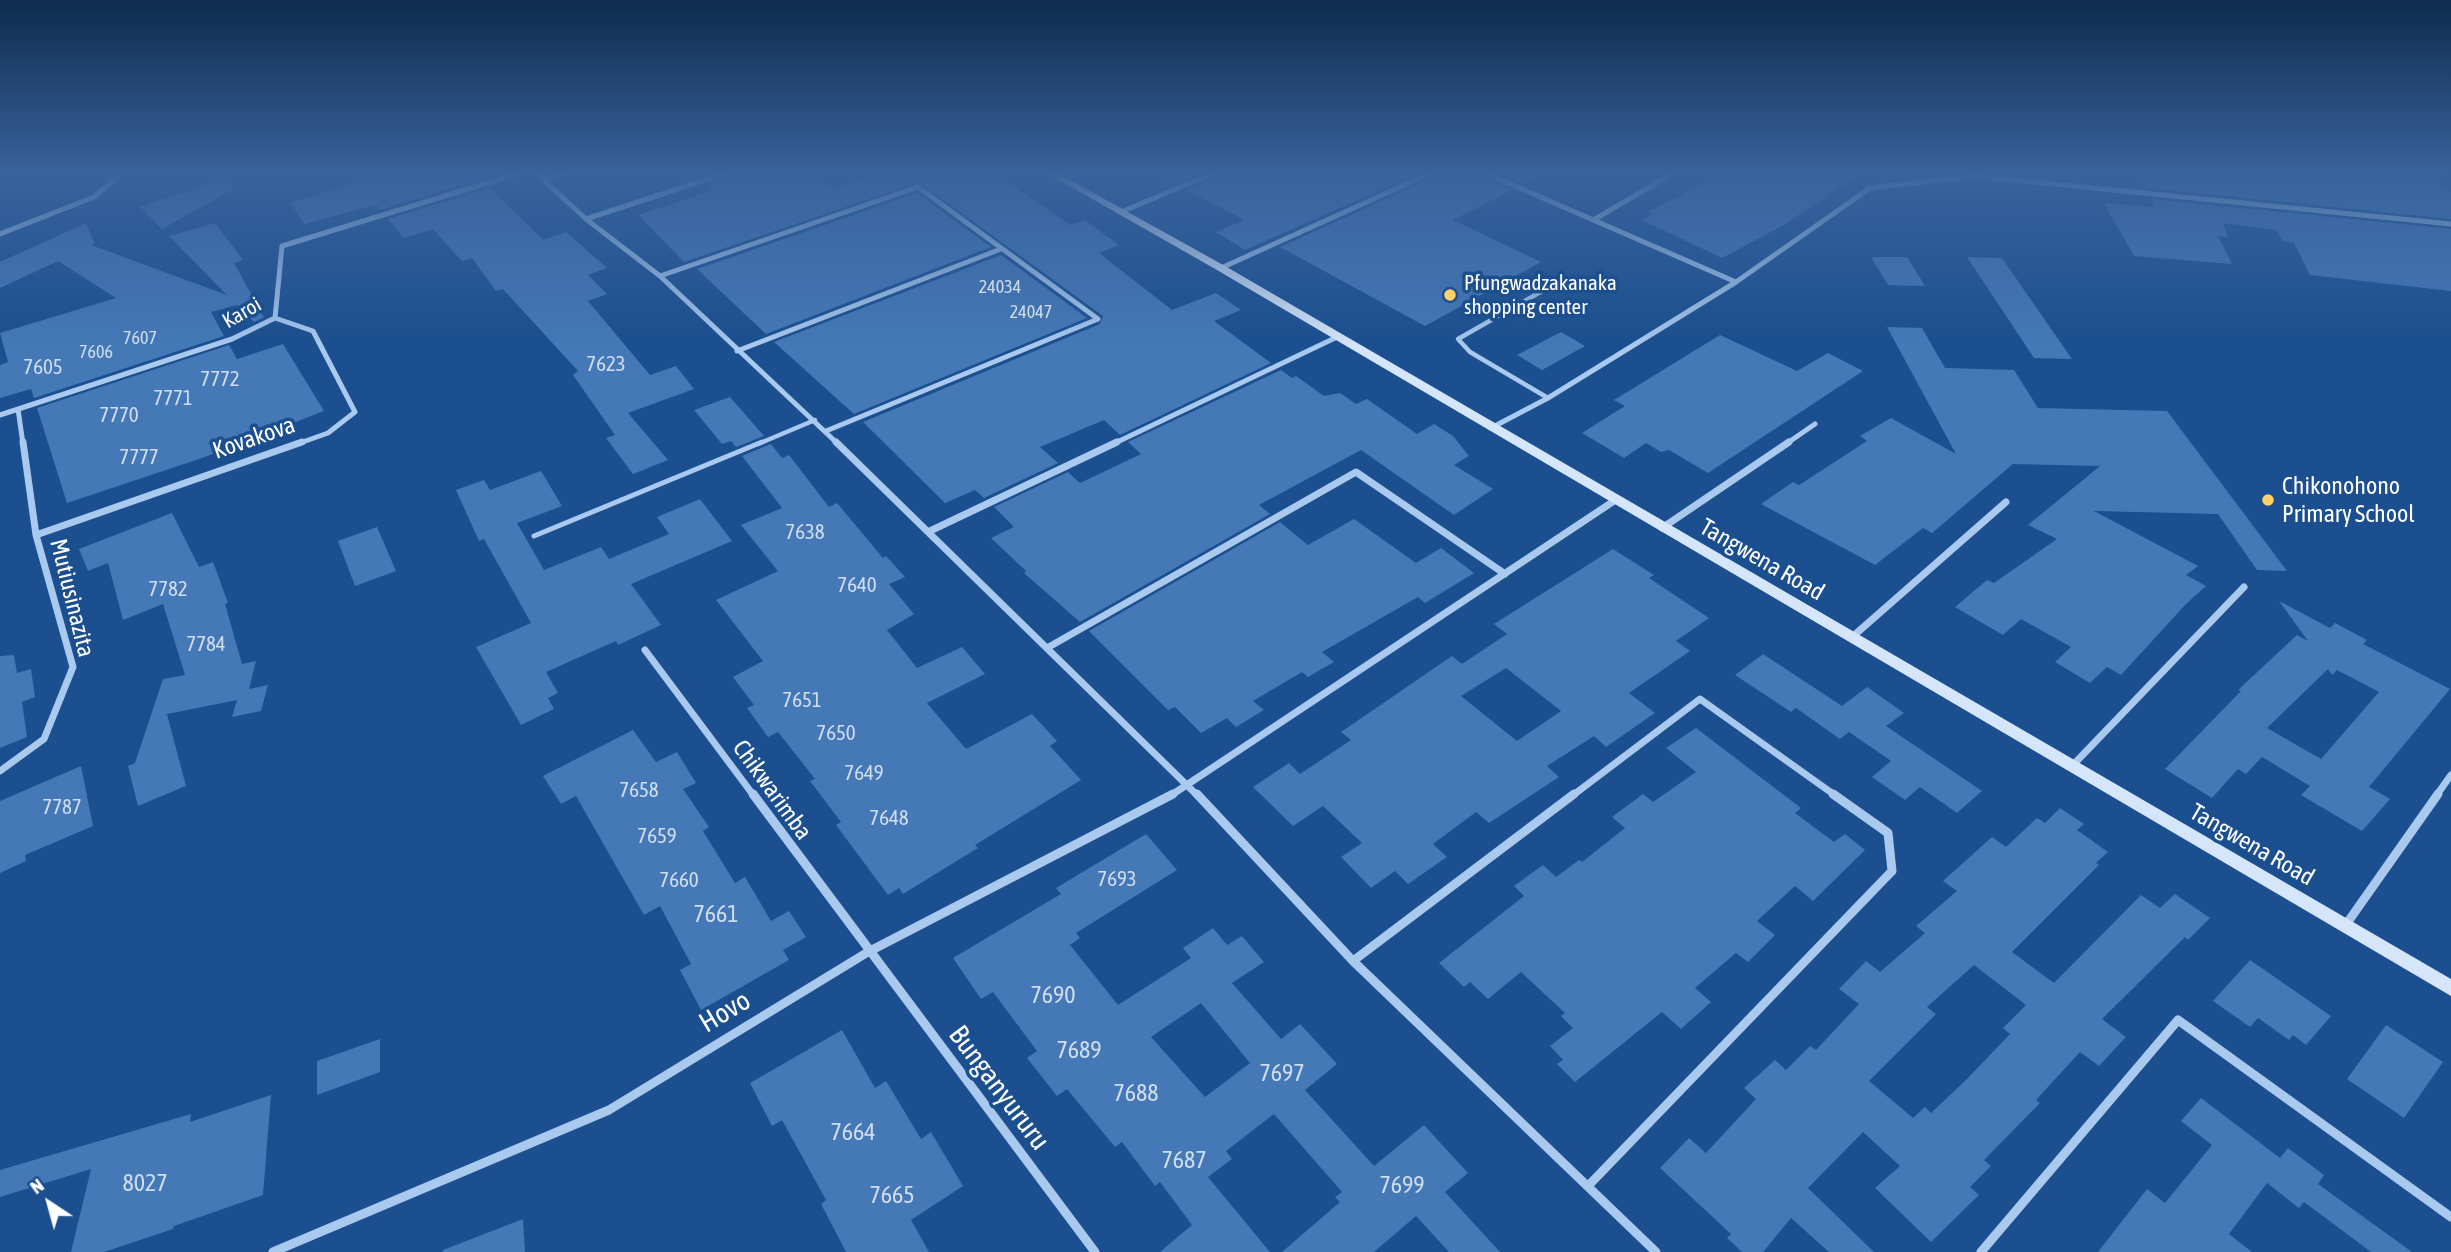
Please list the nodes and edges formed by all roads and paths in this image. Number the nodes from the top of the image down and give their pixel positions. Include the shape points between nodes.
1 (333, 230) edge
2 (601, 230) edge
3 (792, 230) edge
4 (976, 230) edge
5 (1154, 230) edge
6 (1304, 230) edge
7 (1621, 230) edge
8 (1810, 230) edge
9 (1001, 249) junction
10 (1221, 268) junction
11 (660, 276) junction
12 (1565, 278) dead end
13 (1736, 282) junction
14 (275, 318) junction
15 (1335, 338) junction
16 (737, 351) junction
17 (1548, 398) junction
18 (18, 409) junction
19 (0, 415) edge
20 (815, 420) junction
21 (1815, 424) dead end
22 (1491, 428) junction
23 (826, 431) junction
24 (1614, 501) junction
25 (2006, 502) dead end
26 (1661, 528) junction
27 (930, 531) junction
28 (36, 535) junction
29 (534, 536) dead end
30 (1505, 574) junction
31 (2244, 587) dead end
32 (1851, 638) junction
33 (1047, 648) junction
34 (645, 650) dead end
35 (2072, 766) junction
36 (0, 771) edge
37 (2451, 775) edge
38 (1189, 786) junction
39 (2346, 926) junction
40 (868, 952) junction
41 (1353, 961) junction
42 (2451, 988) edge
43 (1589, 1185) junction
44 (2451, 1217) edge
45 (273, 1252) edge
46 (1095, 1252) edge
47 (1656, 1252) edge
48 (1981, 1252) edge

1 - 14 street, Karoi via 282,246
2 - 11 street
3 - 11 street
4 - 9 street
5 - 10 street, Tangwena Road
6 - 10 street
7 - 13 street
8 - 13 street
9 - 16 street
9 - 23 street via 1098,319
10 - 15 street, Tangwena Road
11 - 16 street
12 - 17 lane via 1458,339 1470,352
13 - 17 street
14 - 18 street, Karoi via 232,339
14 - 28 street, Kovakova via 313,331 355,412 328,432
15 - 22 street, Tangwena Road
15 - 27 street
16 - 20 street
17 - 22 street
18 - 19 street, Karoi
18 - 28 street, Mutiusinazita
20 - 23 street
20 - 29 lane
21 - 26 street
22 - 24 street, Tangwena Road
23 - 27 street
24 - 26 street, Tangwena Road
24 - 30 street, Hovo
25 - 32 street
26 - 32 street, Tangwena Road
27 - 33 street
28 - 36 street, Mutiusinazita via 74,667 44,739
30 - 33 street via 1356,472
30 - 38 street, Hovo
31 - 35 street
32 - 35 street, Tangwena Road
33 - 38 street
34 - 40 street, Chikwarimba
35 - 39 street, Tangwena Road
37 - 39 street
38 - 40 street, Hovo
38 - 41 street
39 - 42 street, Tangwena Road
40 - 45 street, Hovo via 609,1110
40 - 46 street, Bunganyururu
41 - 43 street
41 - 43 street via 1700,699 1888,833 1892,871
43 - 47 street
44 - 48 street via 2178,1020

